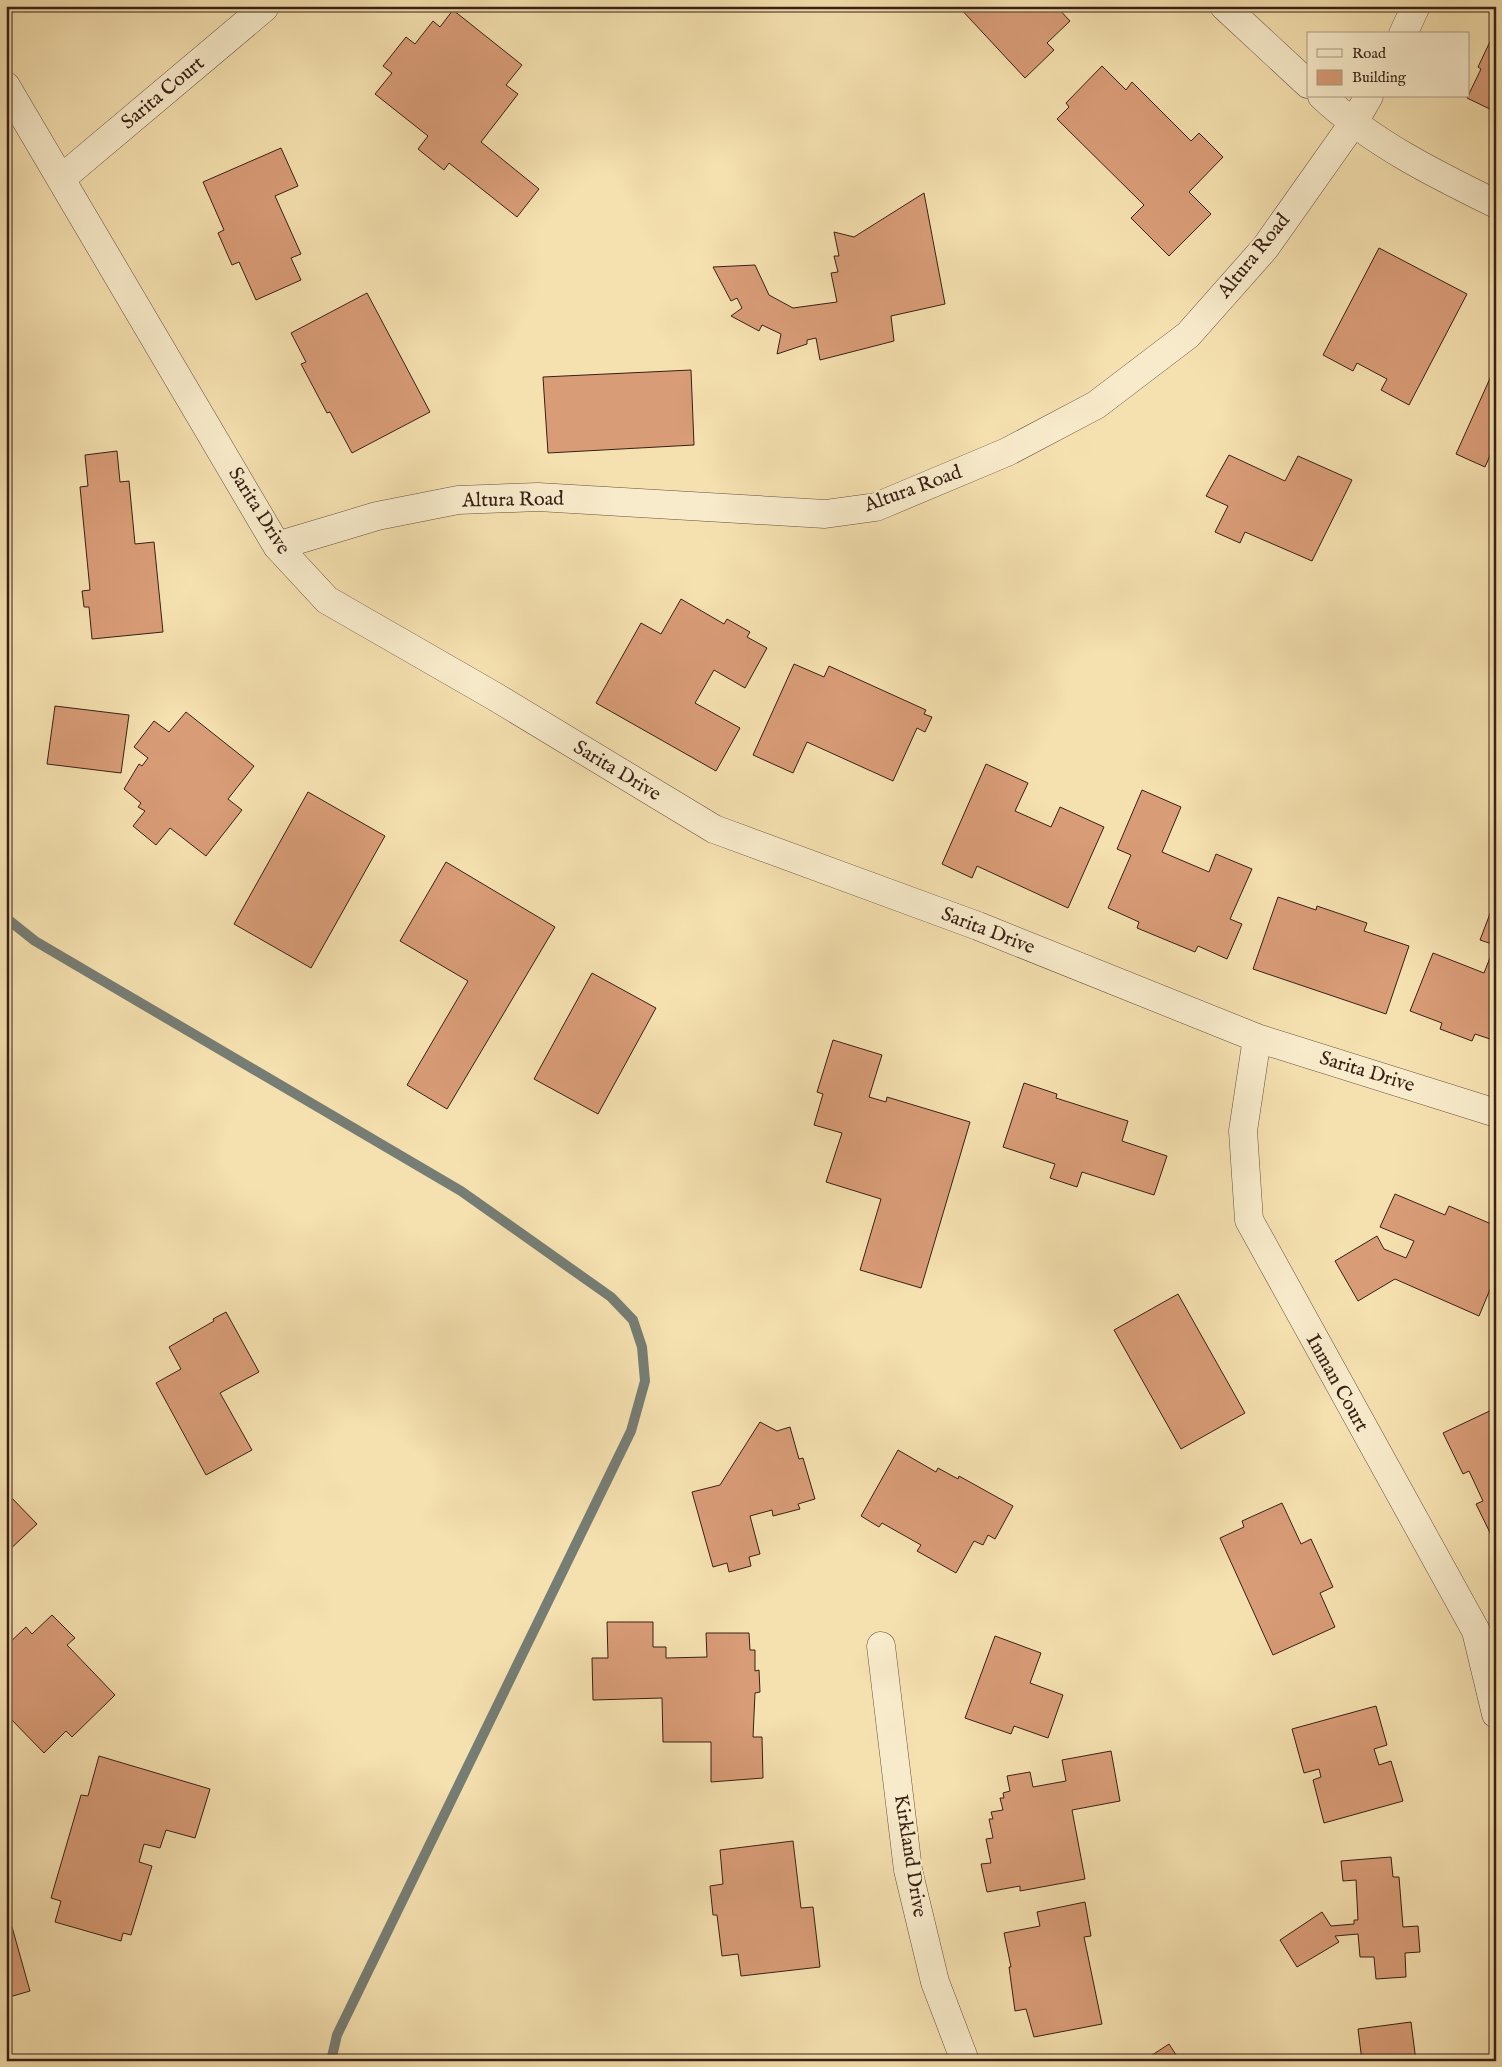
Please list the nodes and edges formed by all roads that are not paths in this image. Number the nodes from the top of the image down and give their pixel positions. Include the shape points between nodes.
1 (1224, 6) edge
2 (1416, 6) edge
3 (264, 8) dead end
4 (1404, 32) edge
5 (1307, 83) edge
6 (6, 86) edge
7 (1324, 98) edge
8 (1368, 98) edge
9 (1354, 122) junction
10 (62, 178) junction
11 (1496, 204) edge
12 (277, 546) junction
13 (1257, 1038) junction
14 (1496, 1113) edge
15 (880, 1646) dead end
16 (1496, 1714) edge
17 (965, 2061) edge

1 - 5 street
2 - 4 street
3 - 10 street, Sarita Court
6 - 10 street, Sarita Drive
7 - 9 street
8 - 9 street, Altura Road
9 - 11 street via 1419,166
9 - 12 street, Altura Road via 1265,248 1188,335 1096,404 1007,452 876,507 825,514 538,497 458,500 378,516
10 - 12 street, Sarita Drive
12 - 13 street, Sarita Drive via 327,600 714,829 978,926
13 - 14 street, Sarita Drive
13 - 16 street, Inman Court via 1243,1131 1249,1220 1476,1630
15 - 17 street, Kirkland Drive via 908,1870 935,1982

